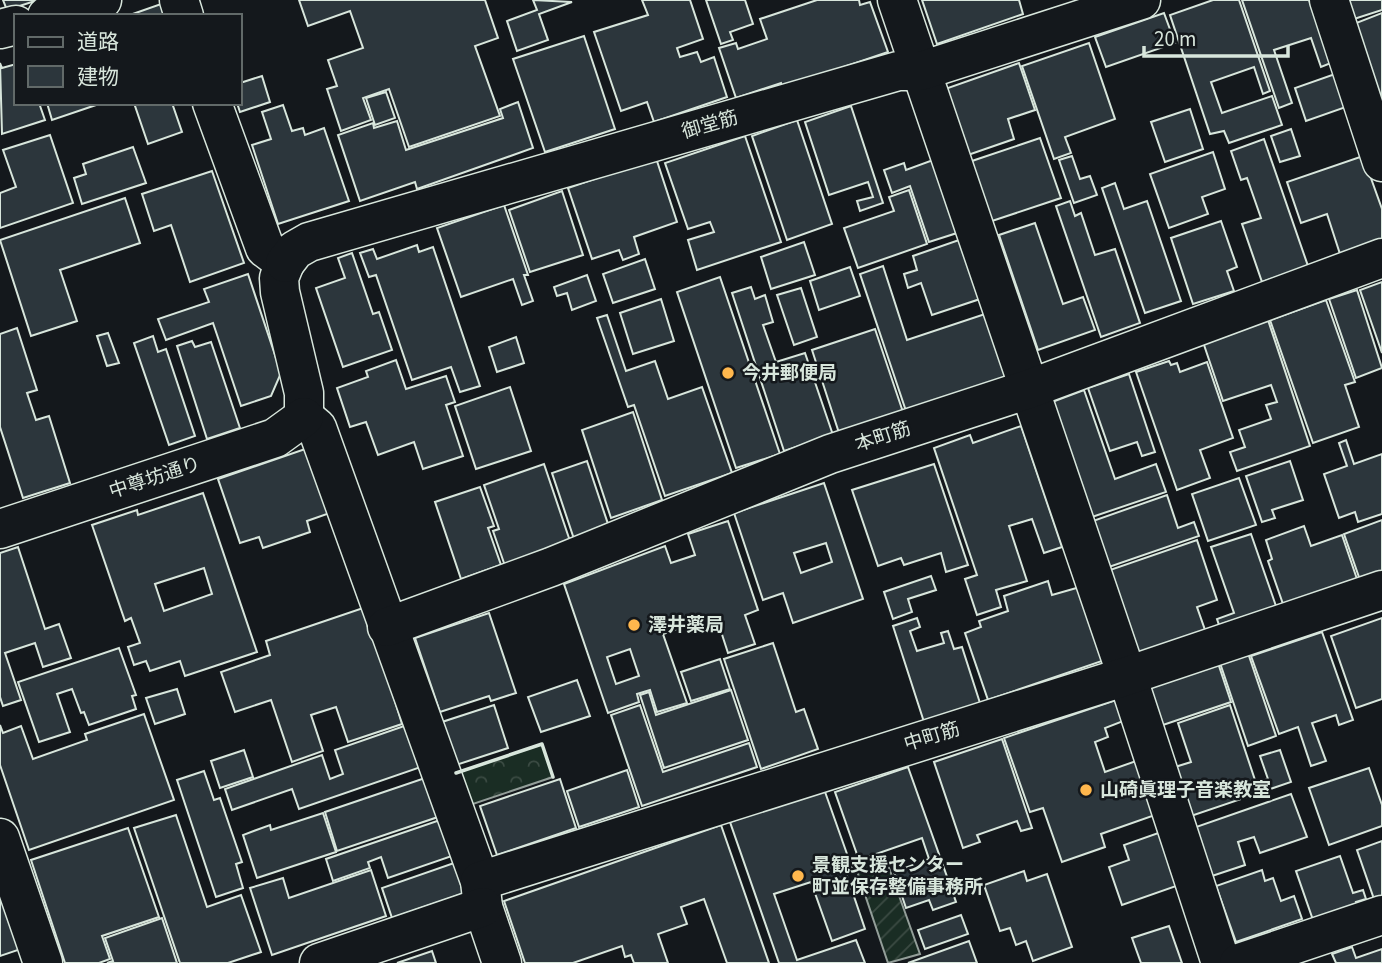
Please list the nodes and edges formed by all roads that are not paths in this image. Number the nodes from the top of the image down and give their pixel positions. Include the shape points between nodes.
1 (102, 0) edge
2 (897, 0) edge
3 (1141, 0) edge
4 (1329, 0) edge
5 (54, 14) edge
6 (921, 71) junction
7 (213, 105) edge
8 (1382, 162) edge
9 (1382, 257) edge
10 (285, 263) junction
11 (1029, 388) junction
12 (304, 417) junction
13 (0, 529) edge
14 (1382, 590) edge
15 (387, 627) junction
16 (1127, 676) junction
17 (0, 838) edge
18 (481, 894) junction
19 (1382, 915) edge
20 (43, 963) edge
21 (319, 963) edge
22 (502, 963) edge
23 (1221, 963) edge
24 (1239, 963) edge

1 - 5 street
2 - 6 street
3 - 6 street, 御堂筋
4 - 8 street
6 - 10 street, 御堂筋 via 898,71 309,242
6 - 11 street
7 - 10 street via 265,248
9 - 11 street, 本町筋
10 - 12 street via 280,292 304,393
11 - 15 street, 本町筋 via 830,454 551,567
11 - 16 street
12 - 13 street, 中尊坊通り via 275,438
12 - 15 street via 317,428
14 - 16 street, 中町筋
15 - 18 street
16 - 18 street, 中町筋
16 - 23 street
17 - 20 street
18 - 21 street, 中町筋
18 - 22 street
19 - 24 street

